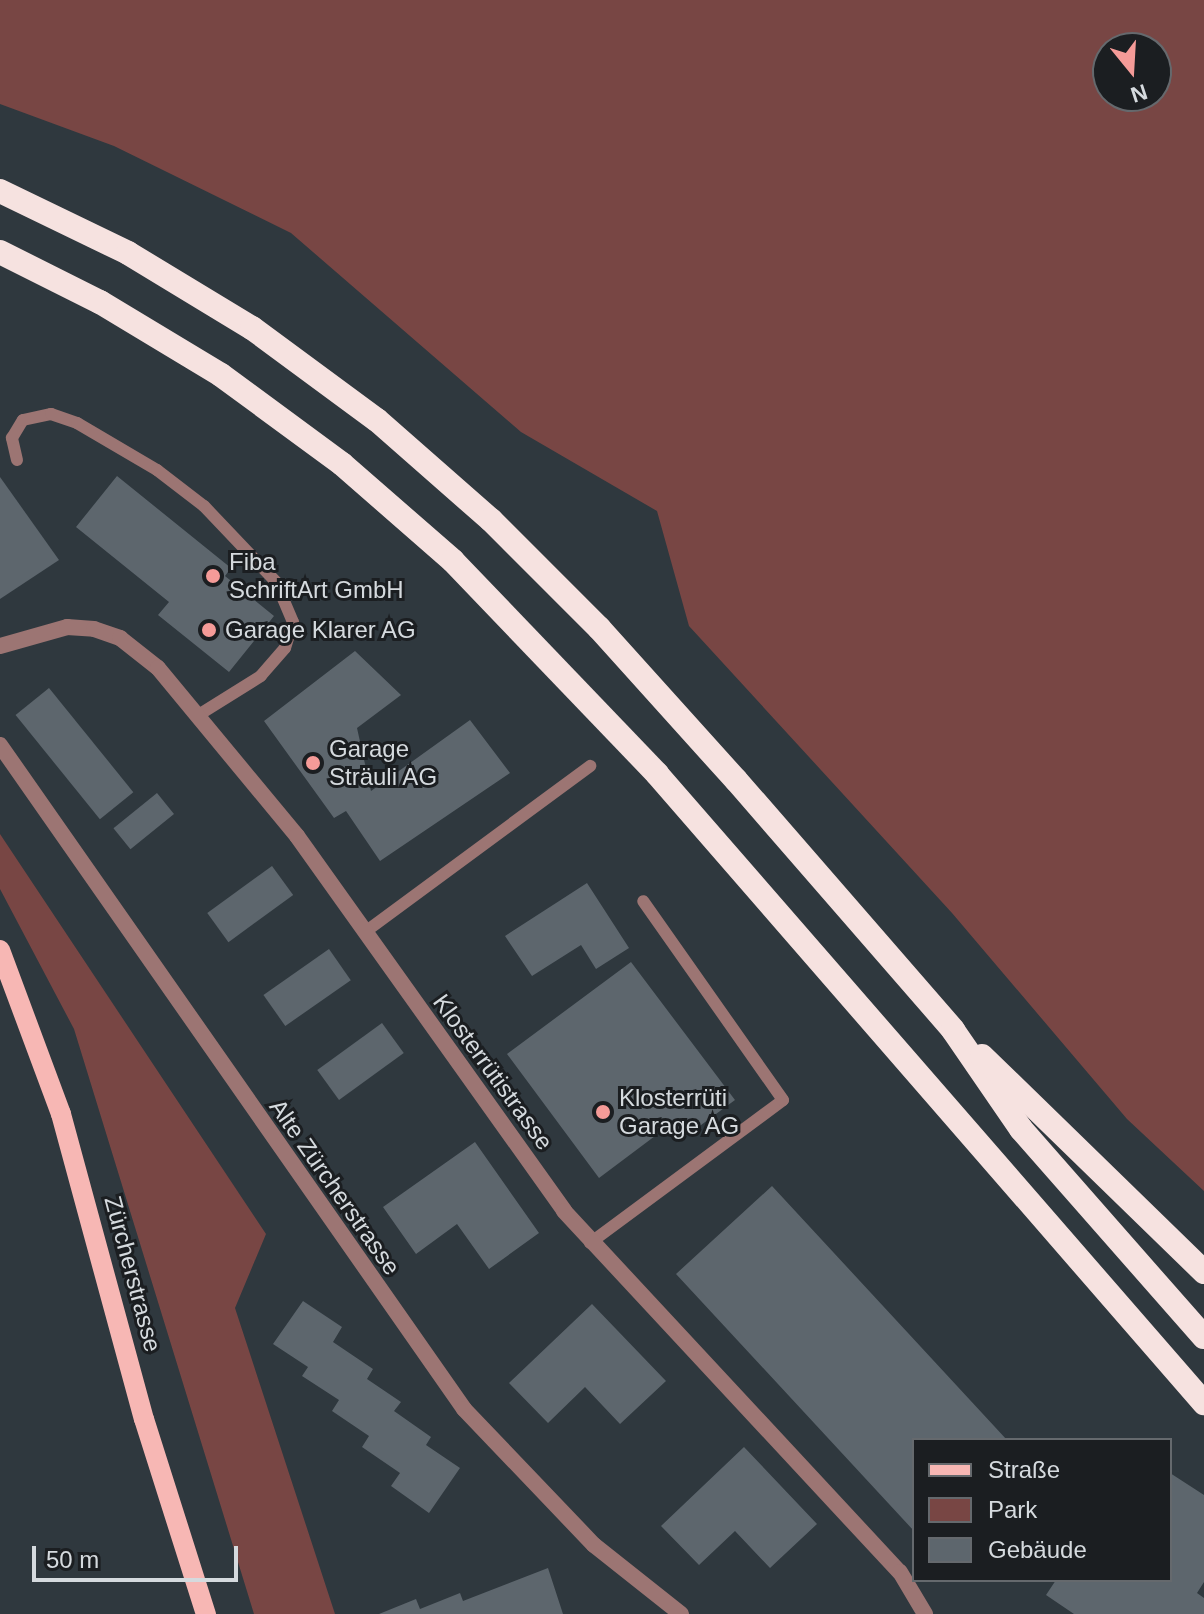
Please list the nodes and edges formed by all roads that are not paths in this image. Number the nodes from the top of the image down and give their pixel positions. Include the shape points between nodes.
1 (0, 191) edge
2 (0, 252) edge
3 (17, 460) dead end
4 (0, 646) edge
5 (200, 714) junction
6 (0, 745) edge
7 (590, 766) dead end
8 (643, 901) dead end
9 (365, 932) junction
10 (0, 950) edge
11 (953, 1030) junction
12 (590, 1243) junction
13 (1204, 1272) edge
14 (1204, 1337) edge
15 (1204, 1403) edge
16 (206, 1614) edge
17 (681, 1614) edge
18 (925, 1614) edge

1 - 11 highway via 128,253 240,321 316,373 435,470 639,671
2 - 15 highway via 100,302 221,375 342,464 453,561 647,763
3 - 5 lane via 12,438 23,420 51,414 77,423 145,462 204,506 276,582 292,610 285,648 261,676
4 - 5 street, Klosterrütistrasse via 67,627 94,629 140,651
5 - 9 street, Klosterrütistrasse
6 - 17 street, Alte Zürcherstrasse via 464,1409 584,1535
7 - 9 lane
8 - 12 lane via 783,1100
9 - 12 street, Klosterrütistrasse
10 - 16 main road, Zürcherstrasse via 66,1129 144,1419
11 - 13 highway via 1043,1110
11 - 14 highway via 1021,1129
12 - 18 street, Klosterrütistrasse via 900,1572

